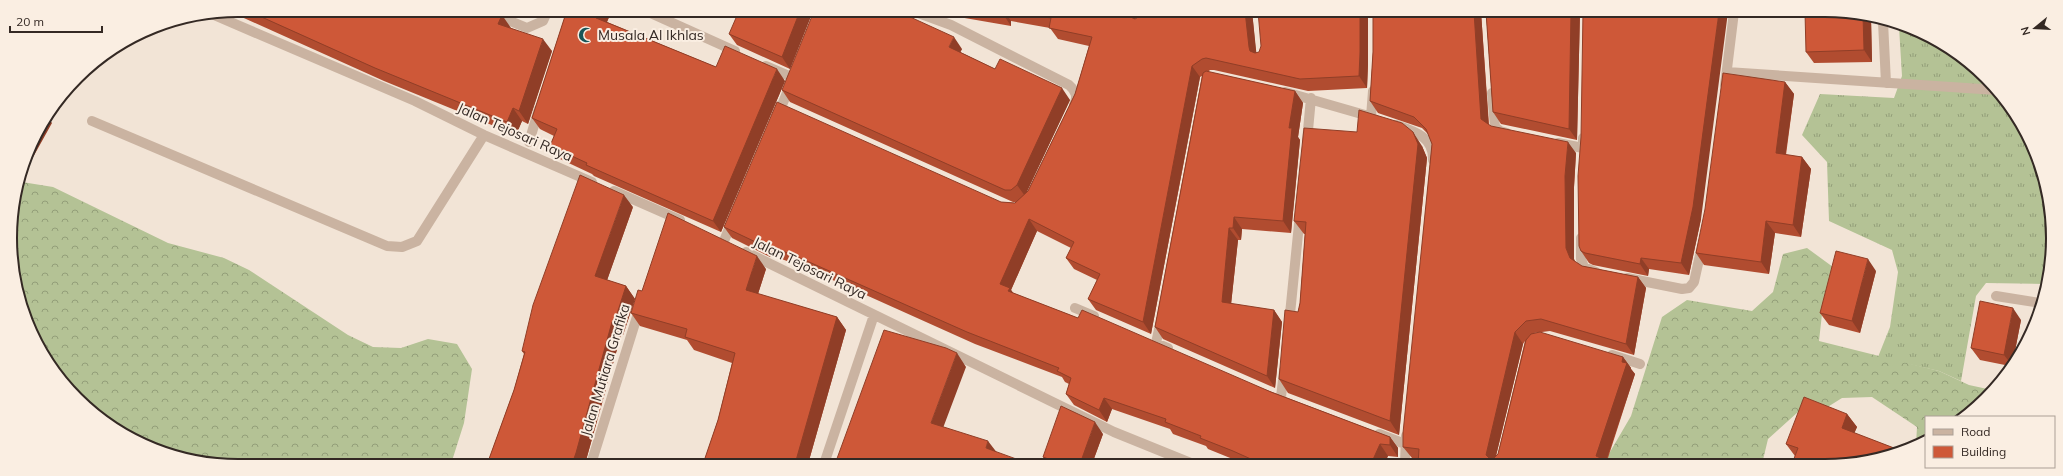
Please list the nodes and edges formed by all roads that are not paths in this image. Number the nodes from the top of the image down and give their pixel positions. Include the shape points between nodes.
1 (501, 17) edge
2 (545, 17) edge
3 (661, 17) edge
4 (929, 17) edge
5 (1733, 17) edge
6 (220, 18) edge
7 (1883, 25) edge
8 (744, 56) edge
9 (758, 62) edge
10 (1727, 72) junction
11 (1374, 79) edge
12 (1491, 82) edge
13 (1886, 83) junction
14 (1275, 89) edge
15 (1989, 90) edge
16 (1724, 95) edge
17 (543, 98) edge
18 (1311, 98) junction
19 (783, 109) edge
20 (1070, 114) edge
21 (1371, 117) junction
22 (92, 121) dead end
23 (1583, 125) edge
24 (1515, 134) edge
25 (484, 135) junction
26 (1545, 140) edge
27 (529, 142) dead end
28 (1306, 153) edge
29 (1432, 172) edge
30 (1301, 200) edge
31 (736, 212) edge
32 (688, 224) edge
33 (1581, 227) edge
34 (712, 235) edge
35 (1704, 236) edge
36 (731, 245) junction
37 (1996, 296) dead end
38 (643, 298) edge
39 (2036, 302) edge
40 (1075, 308) dead end
41 (1162, 312) edge
42 (874, 315) junction
43 (1105, 321) edge
44 (1288, 334) edge
45 (1177, 352) edge
46 (1605, 354) edge
47 (1285, 358) edge
48 (1640, 364) dead end
49 (1282, 397) edge
50 (1407, 428) edge
51 (1369, 430) edge
52 (1405, 444) junction
53 (593, 459) edge
54 (826, 459) edge
55 (1180, 459) edge
56 (1405, 459) edge

1 - 2 street via 527,28 543,21
3 - 8 street
4 - 20 street via 951,25 1069,85 1075,90 1077,100
5 - 10 street
6 - 25 street, Jalan Tejosari Raya via 415,100
7 - 13 street
9 - 19 street via 795,75
10 - 13 street
10 - 16 street
11 - 21 street
12 - 24 street via 1495,127 1500,131
13 - 15 street
14 - 18 street
17 - 27 street
18 - 21 street
18 - 28 street
21 - 29 street via 1414,131 1425,138 1432,146
22 - 25 street via 387,246 402,247 417,241
23 - 26 street via 1583,152
25 - 32 street, Jalan Tejosari Raya via 667,219
30 - 44 street
31 - 36 street
33 - 35 street via 1581,259 1584,267 1591,271 1682,289 1689,288 1694,282
34 - 36 street, Jalan Tejosari Raya
36 - 42 street, Jalan Tejosari Raya
37 - 39 street
38 - 53 street, Jalan Mutiara Grafika
40 - 43 street
41 - 45 street via 1153,341
42 - 54 street
42 - 55 street, Jalan Tejosari Raya via 1060,409
46 - 48 street
47 - 49 street
50 - 52 street
51 - 52 street
52 - 56 street

